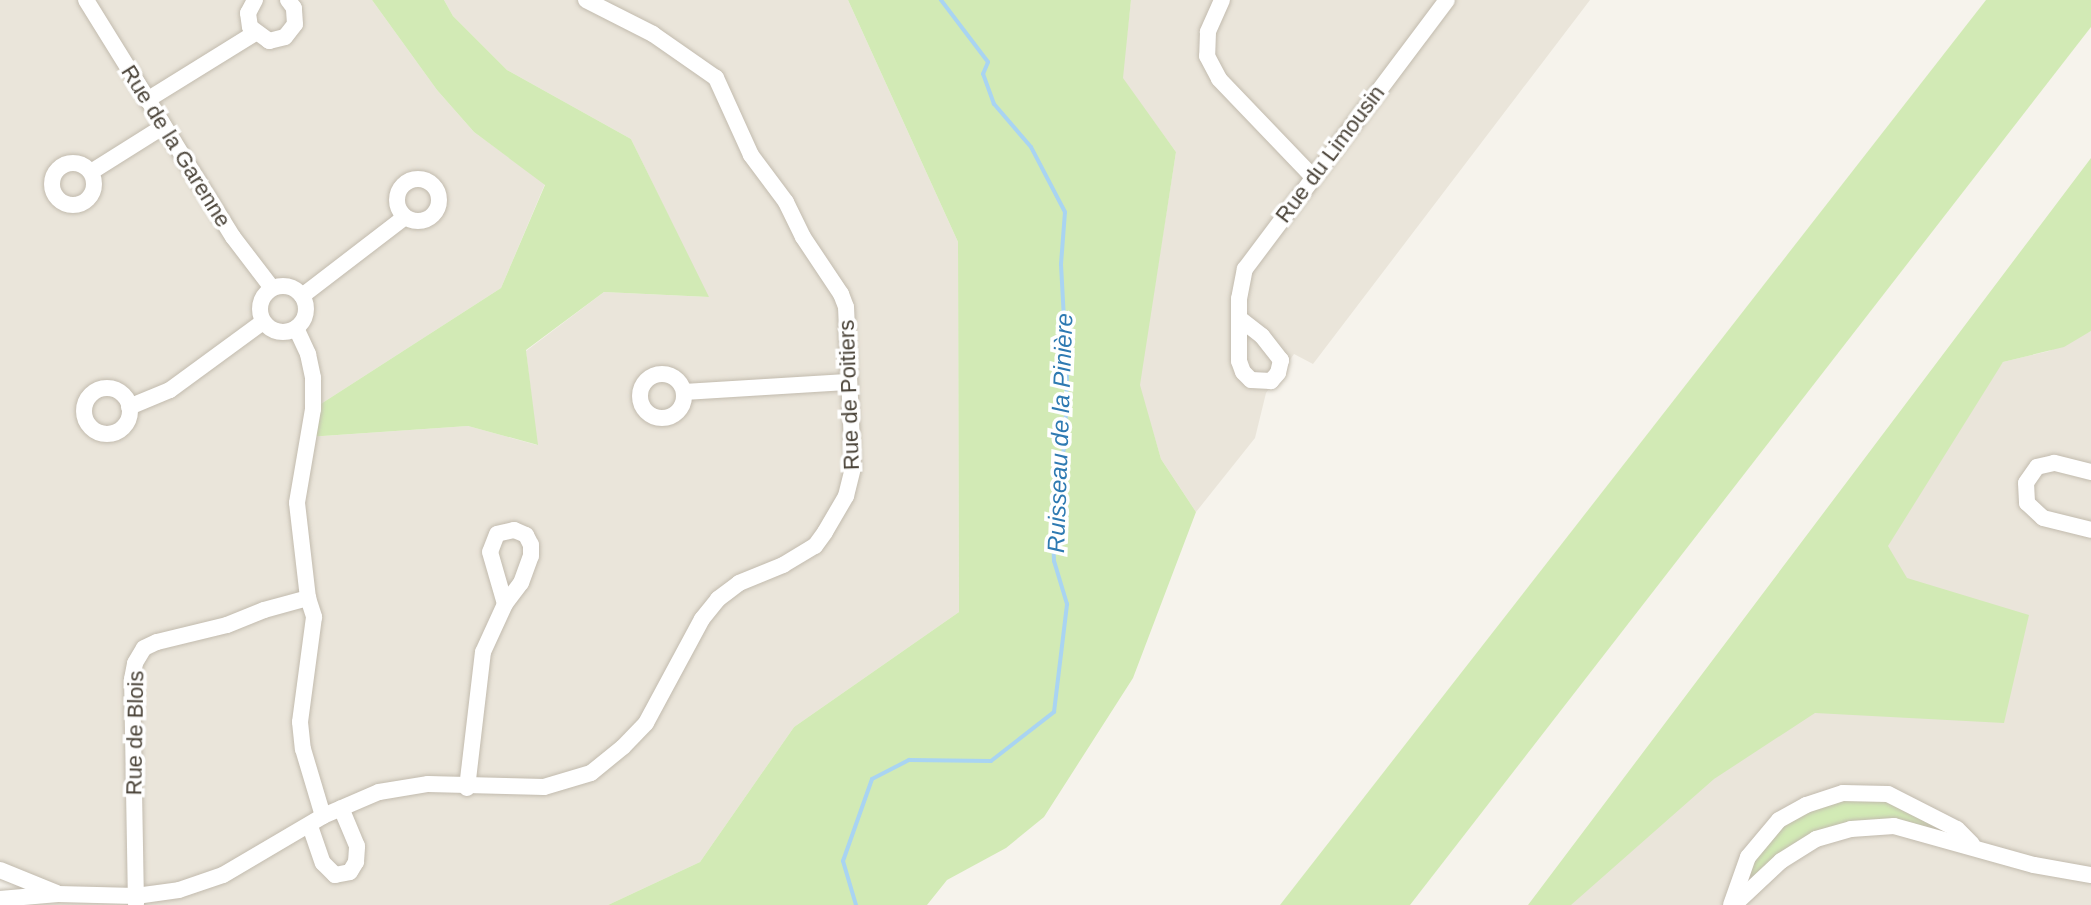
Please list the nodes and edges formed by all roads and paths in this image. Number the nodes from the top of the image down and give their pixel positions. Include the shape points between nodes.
1 (86, 0) edge
2 (255, 0) edge
3 (288, 0) edge
4 (586, 0) edge
5 (1222, 0) edge
6 (1447, 0) edge
7 (255, 33) junction
8 (147, 100) junction
9 (164, 126) junction
10 (91, 172) dead end
11 (1312, 176) junction
12 (405, 217) dead end
13 (272, 288) junction
14 (302, 296) junction
15 (1239, 318) dead end
16 (263, 322) junction
17 (296, 328) junction
18 (847, 382) junction
19 (684, 392) dead end
20 (129, 407) dead end
21 (2091, 472) edge
22 (2091, 530) edge
23 (308, 598) junction
24 (505, 604) dead end
25 (467, 788) junction
26 (341, 808) junction
27 (317, 821) junction
28 (1973, 845) junction
29 (0, 870) edge
30 (2091, 875) edge
31 (58, 894) junction
32 (0, 899) edge
33 (136, 900) edge
34 (1732, 905) edge

1 - 8 street, Rue de la Garenne
2 - 7 street via 248,20
3 - 7 street via 296,16 291,31 269,41
4 - 18 street, Rue de Poitiers via 653,34 716,78 751,155 841,294 846,307
5 - 11 street via 1208,32 1207,56 1219,79
6 - 11 street, Rue du Limousin
7 - 8 street
8 - 9 street, Rue de la Garenne
9 - 10 street
9 - 13 street, Rue de la Garenne via 233,237
11 - 15 street, Rue du Limousin via 1245,269
12 - 14 street
13 - 14 street via 292,287
13 - 16 street via 261,299
14 - 17 street via 306,310
16 - 17 street via 281,333
16 - 20 street via 170,390
17 - 23 street via 313,378 297,503
18 - 19 street
18 - 25 street, Rue de Poitiers via 854,447 851,483 815,546 718,599 646,723 591,773 544,787
21 - 22 street via 2054,463 2037,467 2026,483 2027,503 2043,518
23 - 27 street via 314,617 300,722
23 - 33 street, Rue de Blois via 157,642 144,648 135,663
24 - 25 street via 483,652
25 - 26 street, Rue de Poitiers via 403,787
26 - 27 street, Rue de Poitiers
26 - 27 street via 357,846 350,872 335,875 323,863
27 - 33 street, Rue de Poitiers via 223,875
28 - 30 street via 2034,865
28 - 34 street via 1894,826 1851,829 1816,839 1781,861
28 - 34 street via 1957,829 1888,794 1843,793 1779,820 1748,857
29 - 31 street, Rue de Poitiers
31 - 32 street, Rue de Poitiers
31 - 33 street, Rue de Poitiers

